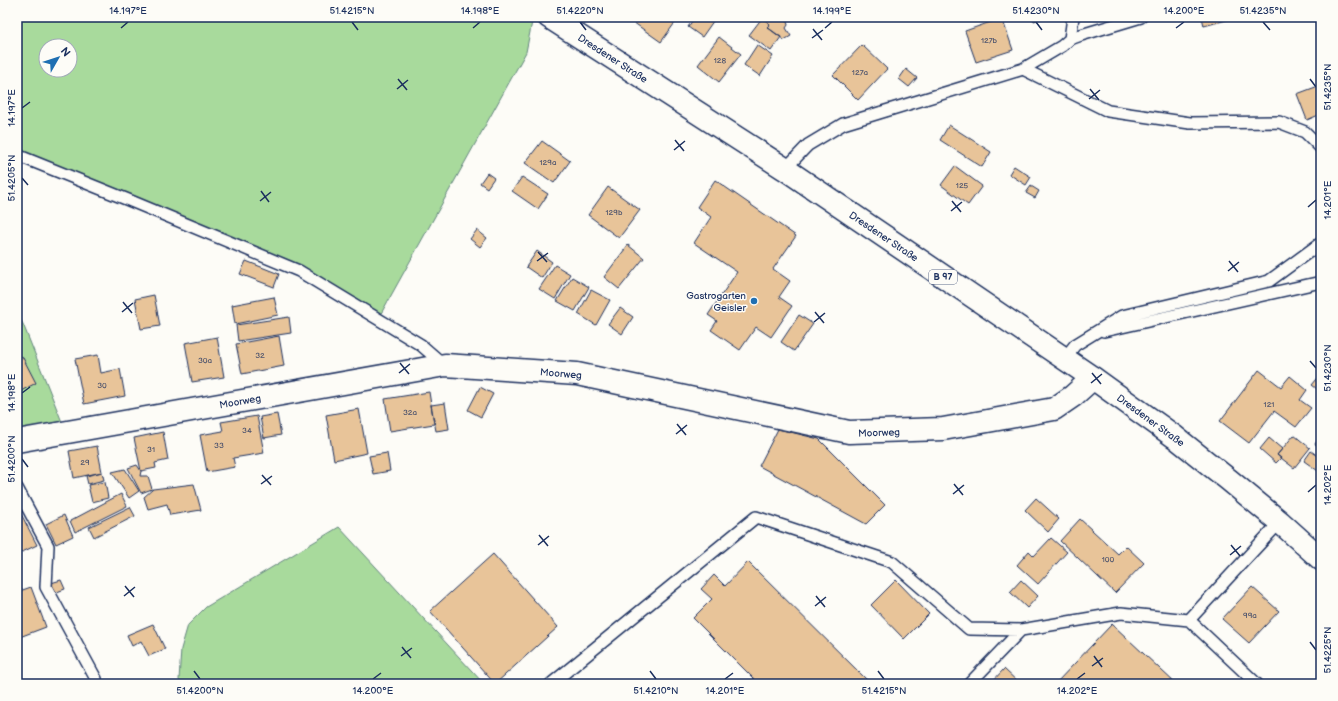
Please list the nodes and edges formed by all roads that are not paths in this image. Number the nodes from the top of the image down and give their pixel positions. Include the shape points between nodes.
1 (549, 17) edge
2 (1073, 17) edge
3 (1141, 17) edge
4 (1070, 40) junction
5 (1023, 69) junction
6 (1321, 148) edge
7 (17, 156) edge
8 (785, 170) junction
9 (1321, 243) edge
10 (1321, 282) edge
11 (1094, 333) junction
12 (1064, 359) junction
13 (445, 365) junction
14 (1093, 378) junction
15 (17, 441) edge
16 (17, 488) edge
17 (1280, 522) junction
18 (1321, 559) edge
19 (1189, 620) junction
20 (1021, 630) junction
21 (96, 678) dead end
22 (551, 684) edge
23 (968, 684) edge
24 (1257, 684) edge

1 - 8 street, Dresdener Straße / B 97
2 - 4 lane
3 - 4 lane via 1081,34
4 - 5 lane
5 - 6 lane via 1108,111 1190,123 1279,122 1306,132
5 - 8 lane via 843,124 808,145
7 - 13 lane via 299,271 421,345
8 - 12 street, Dresdener Straße / B 97
9 - 11 lane via 1269,282 1122,316
10 - 11 lane
11 - 12 lane via 1075,345
12 - 14 street, Dresdener Straße / B 97
13 - 14 street, Moorweg via 577,374 849,432 943,429 1054,408 1074,396
13 - 15 street, Moorweg
14 - 17 street, Dresdener Straße / B 97 via 1175,437
16 - 21 lane via 48,546 46,587
17 - 18 street, Dresdener Straße / B 97
17 - 19 lane
19 - 20 lane via 1121,613
19 - 24 lane
20 - 22 lane via 969,629 892,562 756,517
20 - 23 lane

